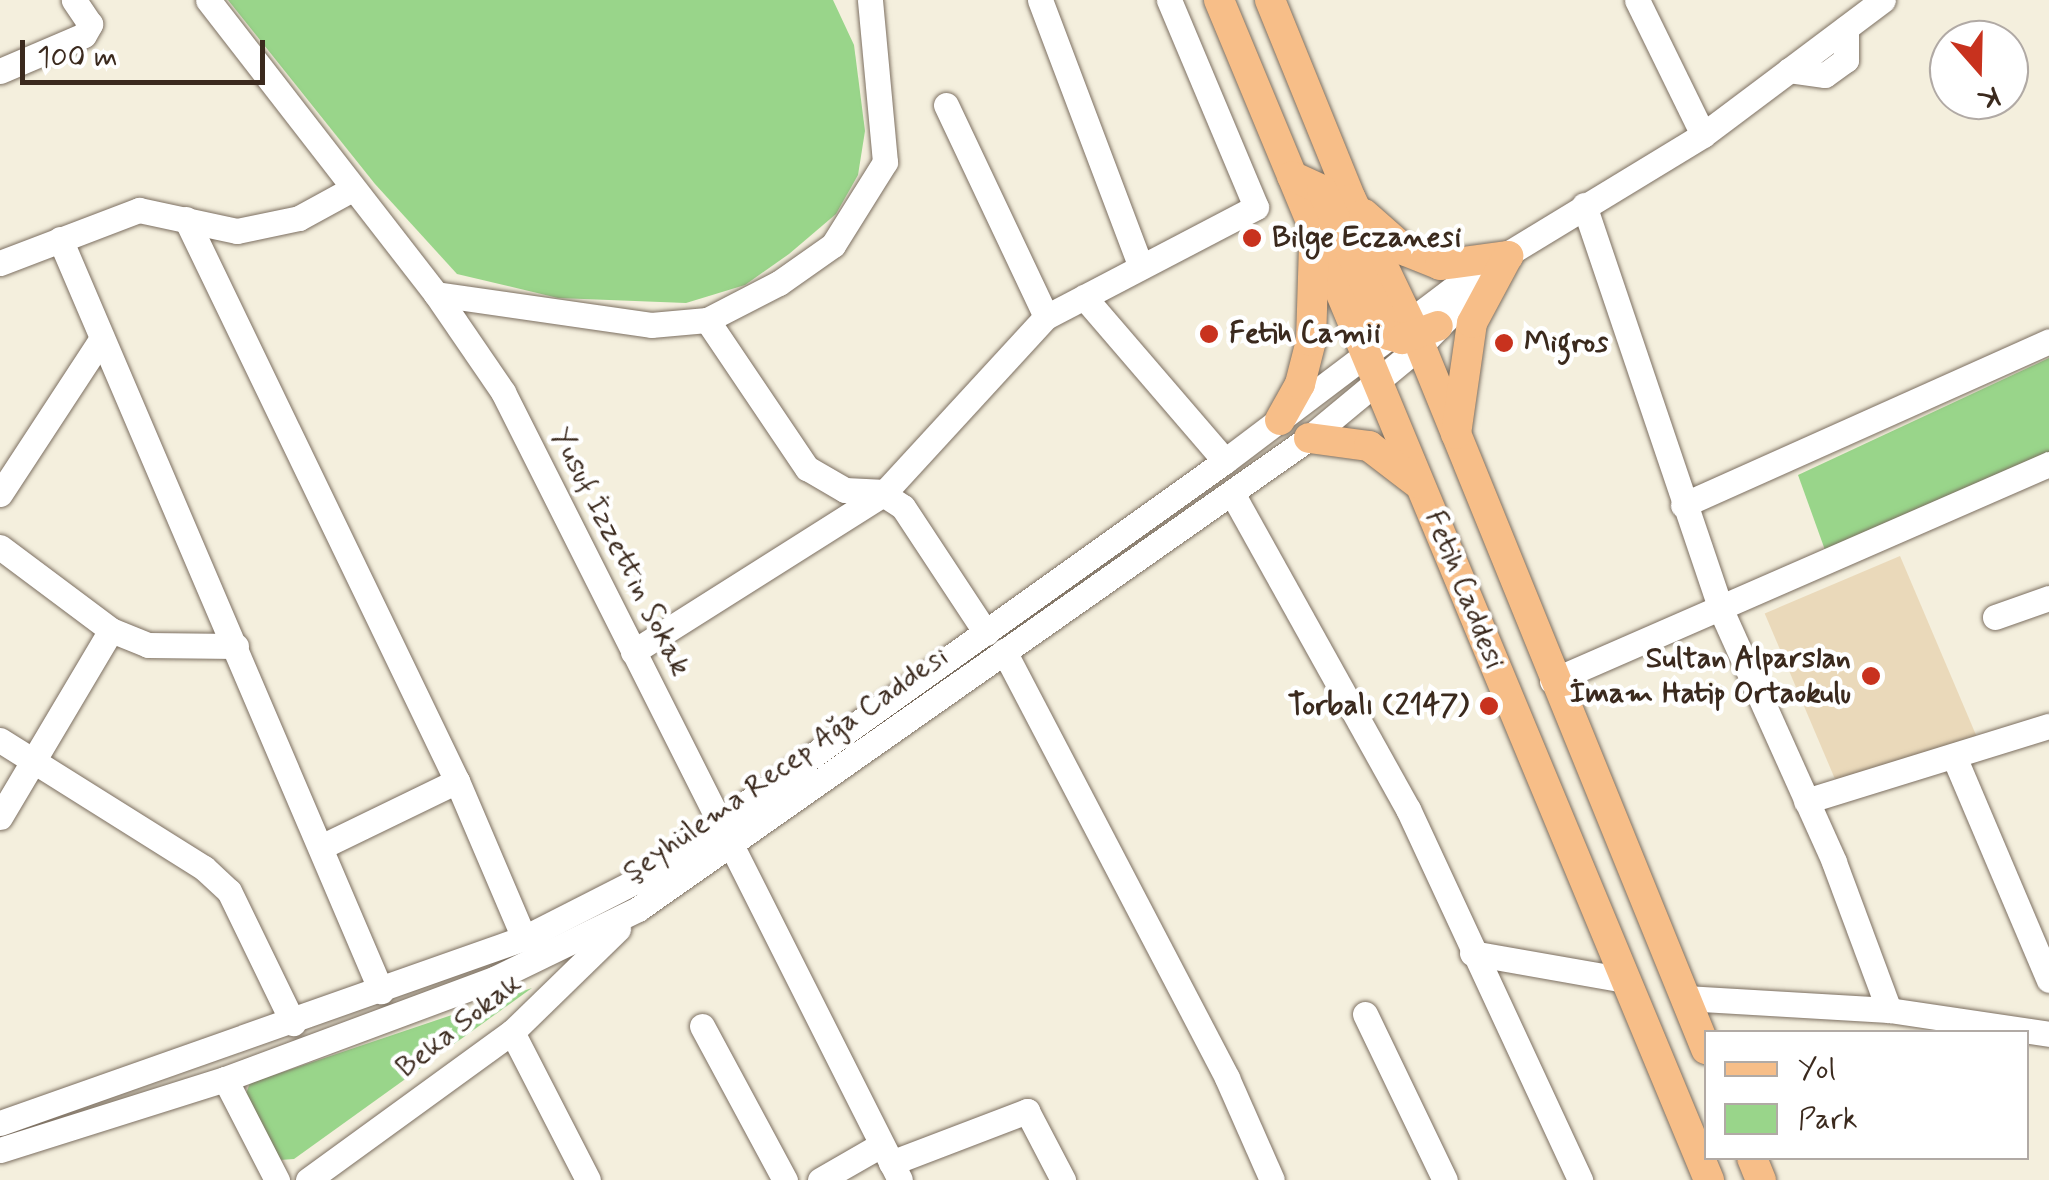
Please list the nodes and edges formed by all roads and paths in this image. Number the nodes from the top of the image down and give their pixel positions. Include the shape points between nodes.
1 (74, 0) edge
2 (208, 0) edge
3 (870, 0) edge
4 (1040, 0) edge
5 (1168, 0) edge
6 (1218, 0) edge
7 (1270, 0) edge
8 (1637, 0) edge
9 (1883, 0) edge
10 (0, 71) edge
11 (946, 105) dead end
12 (1704, 135) junction
13 (1292, 176) junction
14 (352, 190) junction
15 (1351, 199) junction
16 (1584, 206) junction
17 (186, 219) junction
18 (1314, 228) junction
19 (60, 239) junction
20 (1508, 256) junction
21 (0, 263) edge
22 (1140, 266) junction
23 (436, 294) junction
24 (1084, 298) junction
25 (1046, 317) junction
26 (707, 320) junction
27 (1413, 337) junction
28 (102, 338) junction
29 (2049, 341) edge
30 (1365, 354) junction
31 (1378, 384) junction
32 (1280, 420) junction
33 (1456, 437) junction
34 (1309, 438) junction
35 (1225, 462) junction
36 (2049, 464) edge
37 (1421, 486) junction
38 (1232, 493) junction
39 (0, 494) edge
40 (883, 494) junction
41 (1683, 506) junction
42 (1488, 523) junction
43 (0, 547) edge
44 (2049, 598) edge
45 (1721, 610) junction
46 (1995, 616) dead end
47 (111, 630) junction
48 (995, 642) junction
49 (236, 646) junction
50 (633, 652) junction
51 (1552, 681) junction
52 (2049, 726) edge
53 (0, 740) edge
54 (1955, 759) junction
55 (34, 762) junction
56 (457, 781) junction
57 (1806, 801) junction
58 (0, 817) edge
59 (721, 821) junction
60 (323, 846) junction
61 (734, 846) junction
62 (638, 909) junction
63 (524, 938) junction
64 (1472, 953) junction
65 (1625, 980) junction
66 (2049, 980) edge
67 (381, 991) junction
68 (1685, 998) junction
69 (1888, 1010) junction
70 (1365, 1014) dead end
71 (293, 1023) junction
72 (702, 1026) dead end
73 (2022, 1030) edge
74 (512, 1032) junction
75 (1704, 1044) edge
76 (224, 1079) junction
77 (0, 1123) edge
78 (0, 1150) edge
79 (891, 1163) edge
80 (277, 1180) edge
81 (308, 1180) edge
82 (588, 1180) edge
83 (785, 1180) edge
84 (820, 1180) edge
85 (1063, 1180) edge
86 (1272, 1180) edge
87 (1445, 1180) edge
88 (1580, 1180) edge
89 (1709, 1180) edge

1 - 10 street via 90,24 84,35
2 - 14 street, Yusuf İzzettin Sokak
3 - 26 street via 884,162 832,245
4 - 22 street
5 - 22 street via 1256,208
6 - 13 main road, Fetih Caddesi
7 - 15 main road, Fetih Caddesi
8 - 12 street
9 - 12 street, Şeyhülema Recep Ağa Caddesi
11 - 25 street
12 - 16 street, Şeyhülema Recep Ağa Caddesi
13 - 18 main road, Fetih Caddesi
13 - 27 main road via 1322,190
14 - 17 street via 298,218 237,232
14 - 23 street, Yusuf İzzettin Sokak
15 - 20 main road via 1406,251 1440,265
15 - 27 main road, Fetih Caddesi
16 - 20 street, Şeyhülema Recep Ağa Caddesi
16 - 41 street
17 - 19 street via 139,210
17 - 56 street
18 - 30 main road, Fetih Caddesi
18 - 32 main road via 1311,341 1300,384
19 - 21 street
19 - 28 street
20 - 27 street, Şeyhülema Recep Ağa Caddesi
20 - 33 main road via 1472,324
22 - 24 street
23 - 26 street via 651,324
23 - 50 street, Yusuf İzzettin Sokak via 502,392
24 - 25 street
24 - 35 street
25 - 40 street
26 - 40 street via 807,468 845,490
27 - 30 main road via 1392,352
27 - 31 street, Şeyhülema Recep Ağa Caddesi
27 - 33 main road, Fetih Caddesi
27 - 42 main road via 1464,486
28 - 39 street
28 - 49 street
29 - 41 street
30 - 31 main road, Fetih Caddesi
30 - 32 street, Şeyhülema Recep Ağa Caddesi
31 - 34 street, Şeyhülema Recep Ağa Caddesi
31 - 37 main road, Fetih Caddesi
32 - 35 street, Şeyhülema Recep Ağa Caddesi
33 - 42 main road, Fetih Caddesi
34 - 37 main road via 1369,446
34 - 38 street, Şeyhülema Recep Ağa Caddesi
35 - 48 street, Şeyhülema Recep Ağa Caddesi
36 - 45 street
37 - 65 main road, Fetih Caddesi
38 - 48 street, Şeyhülema Recep Ağa Caddesi
38 - 64 street via 1408,809
40 - 48 street via 903,507
40 - 50 street
41 - 45 street
42 - 51 main road, Fetih Caddesi
43 - 47 street
44 - 46 street
45 - 51 street
45 - 57 street
47 - 49 street via 148,645
47 - 55 street
48 - 59 street, Şeyhülema Recep Ağa Caddesi
48 - 61 street, Şeyhülema Recep Ağa Caddesi
48 - 86 street via 1226,1078
49 - 60 street
50 - 59 street, Yusuf İzzettin Sokak
51 - 68 main road, Fetih Caddesi
52 - 54 street
53 - 55 street
54 - 57 street
54 - 66 street
55 - 58 street
55 - 71 street via 204,868 229,891
56 - 60 street
56 - 63 street
57 - 69 street
59 - 61 street, Yusuf İzzettin Sokak
59 - 63 street, Şeyhülema Recep Ağa Caddesi via 640,878
60 - 67 street
61 - 62 street, Şeyhülema Recep Ağa Caddesi
61 - 79 street, Yusuf İzzettin Sokak
62 - 74 street, Beka Sokak
62 - 76 street, Şeyhülema Recep Ağa Caddesi via 496,978
63 - 67 street, Şeyhülema Recep Ağa Caddesi
64 - 65 street
64 - 88 street
65 - 89 main road, Fetih Caddesi
67 - 71 street, Şeyhülema Recep Ağa Caddesi
68 - 69 street
68 - 75 main road, Fetih Caddesi
69 - 73 street
70 - 87 street
71 - 77 street, Şeyhülema Recep Ağa Caddesi
72 - 83 street
74 - 81 street, Beka Sokak
74 - 82 street
76 - 78 street, Şeyhülema Recep Ağa Caddesi
76 - 80 street
79 - 84 street
79 - 85 street via 1028,1112

